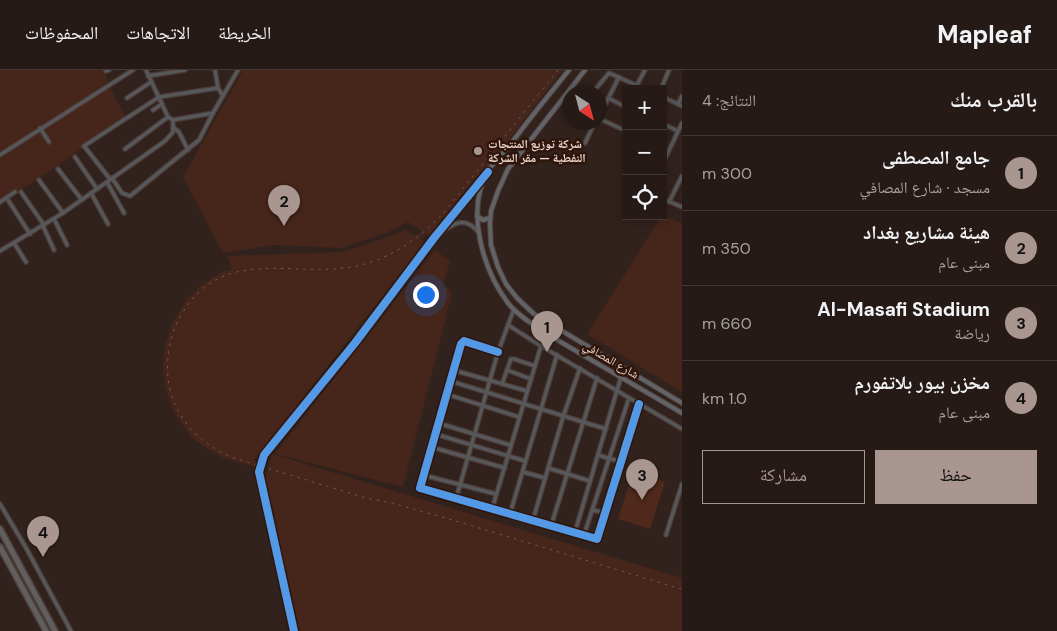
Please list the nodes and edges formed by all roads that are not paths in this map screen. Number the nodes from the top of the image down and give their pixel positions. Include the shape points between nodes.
1 (132, 70) edge
2 (146, 70) edge
3 (184, 70) edge
4 (215, 70) edge
5 (238, 70) edge
6 (569, 70) edge
7 (585, 70) edge
8 (645, 70) edge
9 (669, 70) edge
10 (148, 76) junction
11 (619, 77) junction
12 (151, 82) junction
13 (598, 85) edge
14 (637, 85) joint
15 (662, 85) edge
16 (218, 88) junction
17 (223, 96) junction
18 (682, 96) edge
19 (159, 97) junction
20 (127, 98) dead end
21 (608, 98) joint
22 (667, 99) edge
23 (162, 104) junction
24 (622, 105) edge
25 (680, 105) edge
26 (153, 110) dead end
27 (213, 113) junction
28 (168, 117) junction
29 (173, 120) junction
30 (607, 122) edge
31 (682, 123) edge
32 (667, 126) edge
33 (40, 128) junction
34 (174, 128) junction
35 (592, 130) edge
36 (624, 130) edge
37 (678, 131) junction
38 (49, 142) dead end
39 (585, 143) dead end
40 (125, 149) dead end
41 (188, 150) junction
42 (668, 152) edge
43 (0, 155) edge
44 (75, 157) dead end
45 (58, 168) dead end
46 (488, 172) junction
47 (682, 176) edge
48 (110, 179) junction
49 (39, 180) dead end
50 (97, 189) junction
51 (15, 192) dead end
52 (21, 192) dead end
53 (92, 193) junction
54 (8, 200) dead end
55 (82, 200) junction
56 (667, 201) edge
57 (0, 202) edge
58 (670, 202) junction
59 (682, 207) edge
60 (63, 213) junction
61 (124, 213) dead end
62 (477, 216) junction
63 (490, 217) junction
64 (54, 219) junction
65 (108, 224) dead end
66 (43, 225) junction
67 (30, 234) junction
68 (480, 236) junction
69 (434, 238) junction
70 (14, 243) junction
71 (67, 245) dead end
72 (54, 250) dead end
73 (0, 251) edge
74 (26, 262) dead end
75 (505, 282) junction
76 (496, 285) junction
77 (520, 301) junction
78 (514, 309) junction
79 (519, 313) junction
80 (508, 325) junction
81 (541, 346) junction
82 (498, 352) junction
83 (557, 355) junction
84 (535, 366) junction
85 (580, 368) junction
86 (623, 368) junction
87 (453, 370) junction
88 (507, 370) junction
89 (631, 373) junction
90 (620, 376) junction
91 (597, 378) junction
92 (531, 379) junction
93 (625, 379) junction
94 (450, 381) junction
95 (490, 381) junction
96 (502, 384) junction
97 (616, 389) junction
98 (527, 391) junction
99 (486, 393) junction
100 (446, 394) junction
101 (629, 398) junction
102 (682, 403) edge
103 (523, 404) junction
104 (639, 404) junction
105 (483, 405) junction
106 (541, 409) junction
107 (682, 413) edge
108 (564, 416) junction
109 (519, 417) junction
110 (584, 422) junction
111 (438, 423) junction
112 (606, 429) junction
113 (682, 429) edge
114 (435, 434) junction
115 (474, 435) junction
116 (471, 445) junction
117 (510, 445) junction
118 (431, 447) junction
119 (598, 455) junction
120 (508, 456) junction
121 (467, 457) junction
122 (609, 458) junction
123 (525, 461) junction
124 (621, 462) junction
125 (504, 468) junction
126 (548, 468) junction
127 (523, 472) junction
128 (567, 474) junction
129 (423, 475) junction
130 (545, 478) junction
131 (590, 481) junction
132 (460, 484) junction
133 (682, 484) edge
134 (496, 494) junction
135 (456, 498) junction
136 (0, 504) edge
137 (492, 509) junction
138 (593, 510) junction
139 (605, 513) junction
140 (510, 514) junction
141 (533, 520) junction
142 (551, 526) junction
143 (0, 529) edge
144 (575, 532) junction
145 (666, 535) dead end
146 (584, 536) junction
147 (0, 547) edge
148 (46, 631) edge
149 (55, 631) edge
150 (71, 631) edge
151 (294, 631) edge

1 - 33 street
2 - 10 street
3 - 10 street
4 - 16 street
5 - 17 street
6 - 46 main road, شارع المصافي
7 - 63 main road, شارع المصافي via 508,169
8 - 14 street
9 - 15 street
10 - 12 street
11 - 13 street via 608,74
11 - 14 street
11 - 21 street
12 - 19 street
12 - 20 street
16 - 17 street
16 - 19 street
17 - 27 street
18 - 25 street
19 - 23 street
19 - 48 street via 84,146
21 - 24 street
22 - 25 street
23 - 26 street
23 - 28 street
27 - 29 street
27 - 41 street via 199,140
28 - 29 street
28 - 40 street
29 - 34 street
30 - 36 street
31 - 37 street
32 - 37 street
33 - 38 street
33 - 43 street
34 - 41 street
34 - 48 street via 165,140
35 - 39 street
37 - 42 street
41 - 48 street via 130,196 122,193
44 - 50 street
45 - 55 street
46 - 62 main road, شارع المصافي via 477,204
46 - 69 street
47 - 58 street
48 - 50 street
48 - 61 street
49 - 60 street
50 - 53 street
51 - 57 street
52 - 66 street
53 - 55 street
53 - 65 street
54 - 67 street
55 - 60 street
56 - 58 street
58 - 59 street
60 - 64 street
62 - 63 main road via 483,220
62 - 68 main road, شارع المصافي
63 - 75 main road, شارع المصافي via 491,245
64 - 66 street
64 - 71 street
66 - 67 street
66 - 72 street
67 - 70 street
68 - 69 street via 469,224 462,222 452,224
68 - 76 main road, شارع المصافي
69 - 151 street via 355,343 264,455 260,466
70 - 73 street
70 - 74 street
75 - 76 main road
75 - 77 main road, شارع المصافي
76 - 78 main road, شارع المصافي
77 - 78 main road
77 - 79 main road via 517,305
77 - 86 main road, شارع المصافي via 534,314
78 - 79 main road, شارع المصافي
78 - 80 street
79 - 90 main road, شارع المصافي via 547,334
80 - 81 street
80 - 82 street
81 - 83 street
81 - 84 street
82 - 87 street via 462,342
82 - 95 street
83 - 85 street
83 - 106 street
84 - 88 street via 511,359
84 - 92 street
85 - 91 street
85 - 108 street
86 - 89 main road, شارع المصافي
86 - 90 main road
87 - 94 street
87 - 95 street
88 - 92 street
88 - 96 street
89 - 93 main road
89 - 102 main road, شارع المصافي
90 - 93 main road, شارع المصافي
90 - 97 street
91 - 97 street
91 - 110 street
92 - 98 street
93 - 107 main road, شارع المصافي
94 - 99 street
94 - 100 street
95 - 96 street
95 - 99 street
96 - 98 street
97 - 101 street
97 - 112 street
98 - 103 street
99 - 103 street
99 - 105 street
100 - 105 street
100 - 111 street
101 - 104 street
101 - 122 street
103 - 106 street
103 - 109 street
104 - 113 street
104 - 124 street
105 - 109 street
105 - 115 street
106 - 108 street
106 - 123 street
108 - 110 street
108 - 126 street
109 - 117 street
110 - 112 street
110 - 128 street
111 - 114 street
111 - 115 street
112 - 119 street
114 - 116 street
114 - 118 street
115 - 116 street
115 - 117 street
116 - 120 street
116 - 121 street
117 - 120 street
118 - 121 street
118 - 129 street
119 - 122 street
119 - 131 street
120 - 123 street
120 - 125 street
121 - 125 street
121 - 132 street
122 - 124 street
122 - 138 street
123 - 127 street
124 - 139 street
125 - 134 street
126 - 128 street
126 - 130 street
127 - 130 street
127 - 140 street
128 - 131 street
128 - 142 street
129 - 132 street
129 - 135 street via 420,488
130 - 141 street
131 - 144 street
132 - 134 street
132 - 135 street
133 - 145 street
134 - 137 street
135 - 137 street
136 - 150 street
137 - 140 street
138 - 139 street
138 - 146 street
139 - 146 street via 597,539
140 - 141 street
141 - 142 street
142 - 144 street
143 - 149 highway
144 - 146 street
147 - 148 highway

